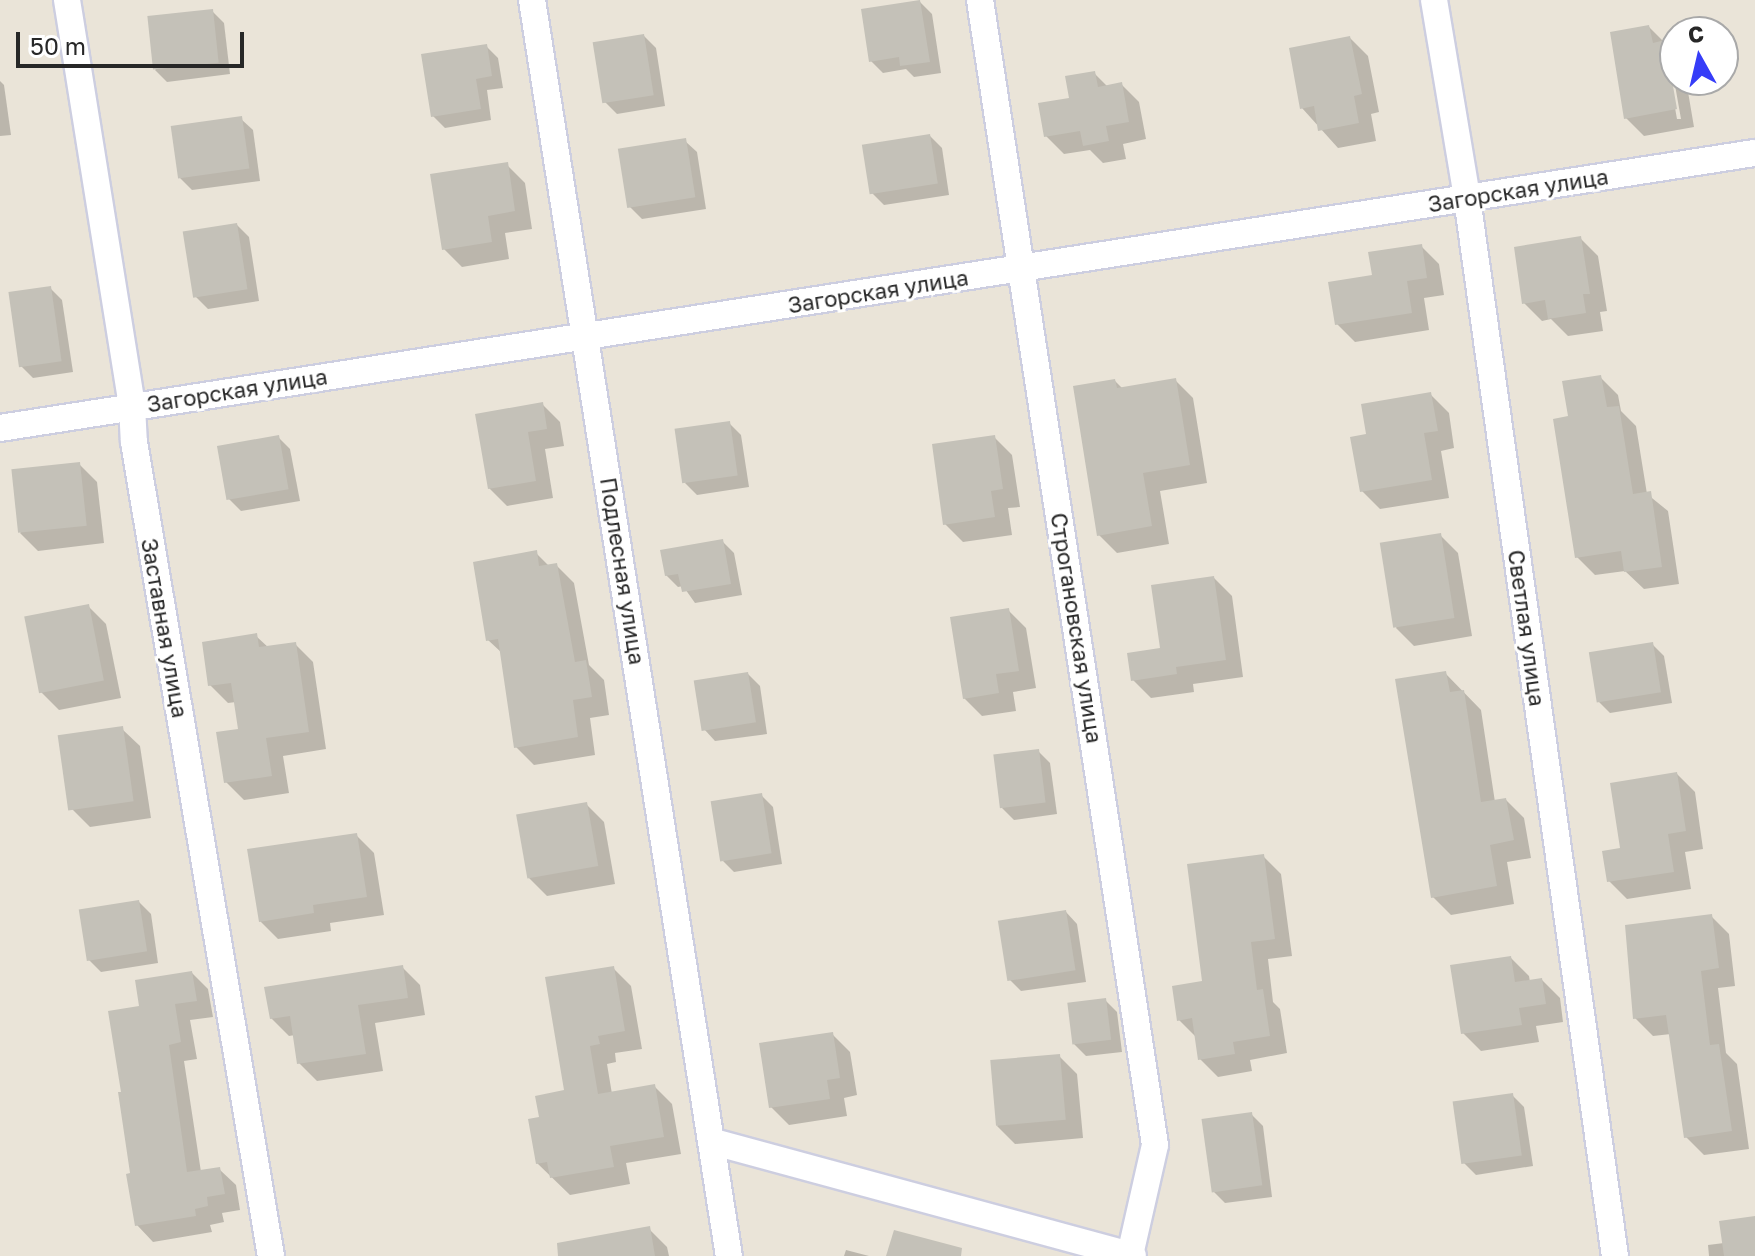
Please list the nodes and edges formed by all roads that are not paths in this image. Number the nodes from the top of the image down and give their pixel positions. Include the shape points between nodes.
1 (67, 0) edge
2 (532, 0) edge
3 (980, 0) edge
4 (1434, 0) edge
5 (1755, 153) edge
6 (1467, 198) junction
7 (1023, 268) junction
8 (586, 336) junction
9 (132, 406) junction
10 (0, 428) edge
11 (714, 1142) junction
12 (271, 1256) edge
13 (729, 1256) edge
14 (1132, 1256) edge
15 (1615, 1256) edge

1 - 9 street, Заставная улица
2 - 8 street, Подлесная улица
3 - 7 street, Строгановская улица
4 - 6 street, Светлая улица
5 - 6 street, Загорская улица
6 - 7 street, Загорская улица
6 - 15 street, Светлая улица
7 - 8 street, Загорская улица
7 - 14 street, Строгановская улица via 1155,1145
8 - 9 street, Загорская улица
8 - 11 street, Подлесная улица
9 - 10 street, Загорская улица
9 - 12 street, Заставная улица
11 - 13 street, Подлесная улица
11 - 14 street

